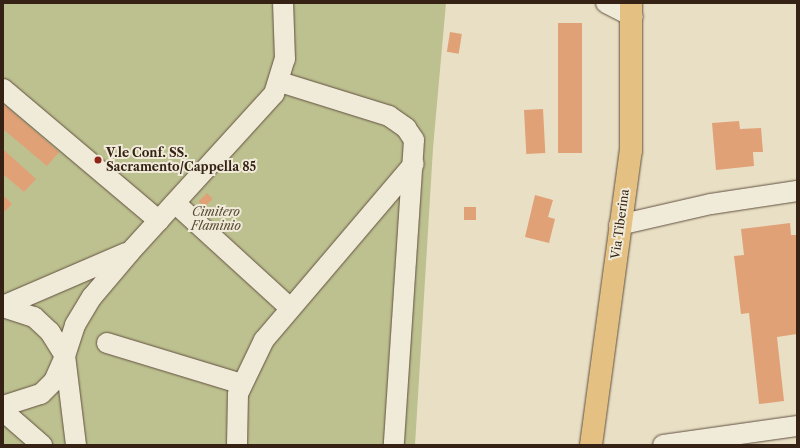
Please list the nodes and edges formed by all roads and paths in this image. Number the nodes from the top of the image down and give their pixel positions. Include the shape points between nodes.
1 (283, 3) edge
2 (606, 3) edge
3 (632, 10) edge
4 (280, 82) junction
5 (3, 89) edge
6 (414, 164) junction
7 (797, 191) edge
8 (175, 203) junction
9 (159, 221) junction
10 (619, 225) junction
11 (130, 252) junction
12 (3, 307) edge
13 (290, 308) junction
14 (107, 343) dead end
15 (66, 356) junction
16 (242, 384) junction
17 (3, 406) edge
18 (3, 411) edge
19 (797, 426) edge
20 (42, 445) edge
21 (76, 445) edge
22 (237, 445) edge
23 (394, 445) edge
24 (591, 445) edge
25 (663, 445) edge

1 - 4 street via 286,50
2 - 3 street
3 - 10 main road, Via Tiberina via 630,150
4 - 6 street via 389,116 406,128 414,140
4 - 8 street via 258,114
5 - 9 street
6 - 13 street
6 - 23 street
7 - 10 street via 710,204
8 - 9 street
8 - 13 street
9 - 11 street
10 - 24 main road, Via Tiberina
11 - 12 street
11 - 15 street via 84,309
12 - 15 street via 34,317 50,332
13 - 16 street via 264,340
14 - 16 street
15 - 17 street via 54,381 41,394
15 - 21 street
16 - 22 street via 235,410
18 - 20 street
19 - 25 street

